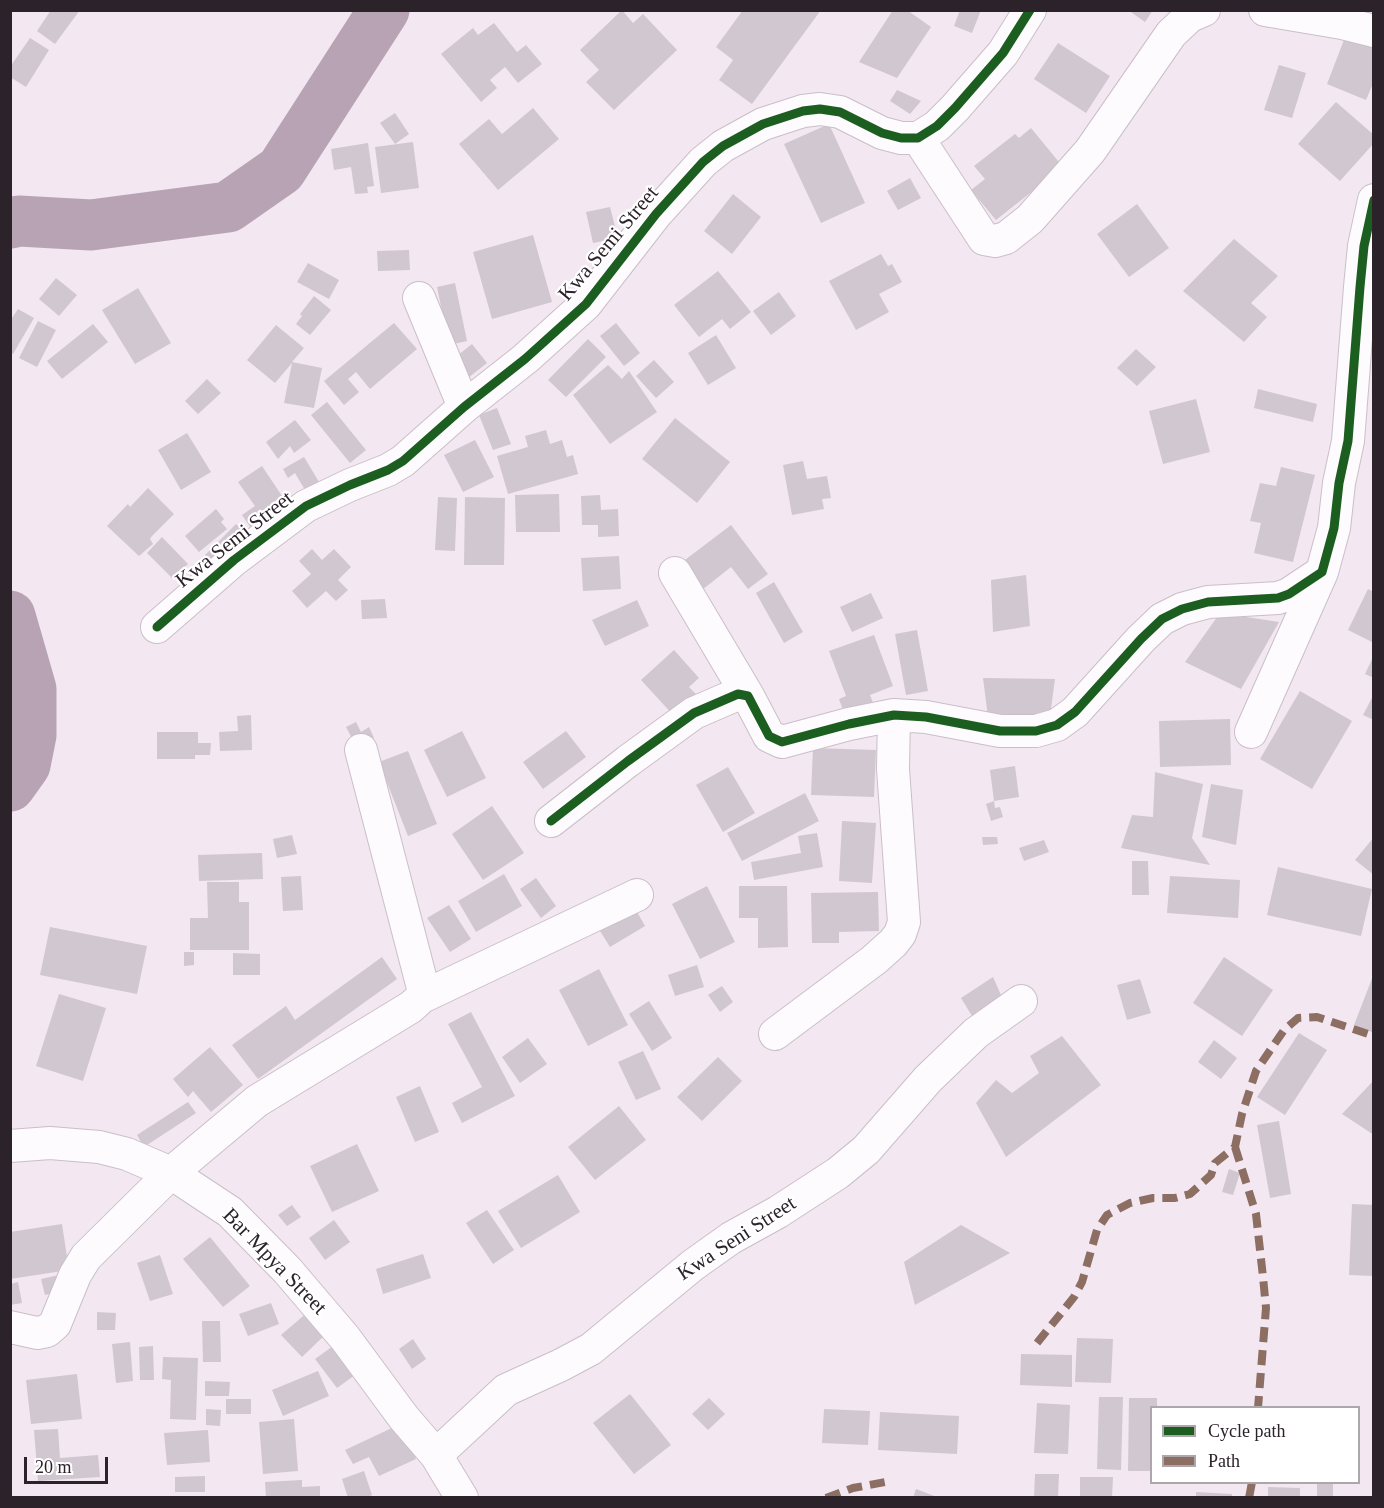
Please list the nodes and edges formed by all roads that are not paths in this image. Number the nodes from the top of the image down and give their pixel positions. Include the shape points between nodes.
1 (1030, 10) edge
2 (1204, 10) edge
3 (1265, 10) edge
4 (1374, 31) edge
5 (918, 138) junction
6 (1374, 200) edge
7 (419, 298) dead end
8 (464, 407) junction
9 (1322, 572) junction
10 (675, 573) dead end
11 (157, 627) dead end
12 (748, 696) junction
13 (894, 715) junction
14 (1251, 732) dead end
15 (361, 750) dead end
16 (551, 821) dead end
17 (637, 895) dead end
18 (422, 997) junction
19 (1021, 1001) dead end
20 (775, 1034) dead end
21 (10, 1146) edge
22 (171, 1173) junction
23 (10, 1327) edge
24 (436, 1455) junction
25 (462, 1497) edge

1 - 5 street via 1003,53 955,108
2 - 5 street via 1190,16 1170,34 1090,151 1030,219 1006,238 984,239
3 - 4 street
5 - 8 street, Kwa Semi Street via 882,133 840,112 820,109 763,124 723,146 703,162 656,214 586,304
6 - 9 street via 1364,246 1348,441 1334,528
7 - 8 street
8 - 11 street, Kwa Semi Street via 403,461 326,495 273,529
9 - 13 street via 1278,598 1208,602 1162,620 1076,712 1057,725 1008,732
9 - 14 street
10 - 12 street
12 - 13 street via 769,736 782,742
12 - 16 street via 738,694 694,713
13 - 20 street via 893,769 903,922 900,934 874,960
15 - 18 street via 423,988
17 - 18 street
18 - 22 street via 257,1101
19 - 24 street, Kwa Seni Street via 968,1041 928,1079 866,1150 838,1173 693,1265 591,1349 506,1390
21 - 22 street, Bar Mpya Street via 50,1143 99,1147
22 - 23 street via 86,1257 55,1324 37,1333
22 - 24 street, Bar Mpya Street via 230,1212 286,1270 345,1338
24 - 25 street, Bar Mpya Street

